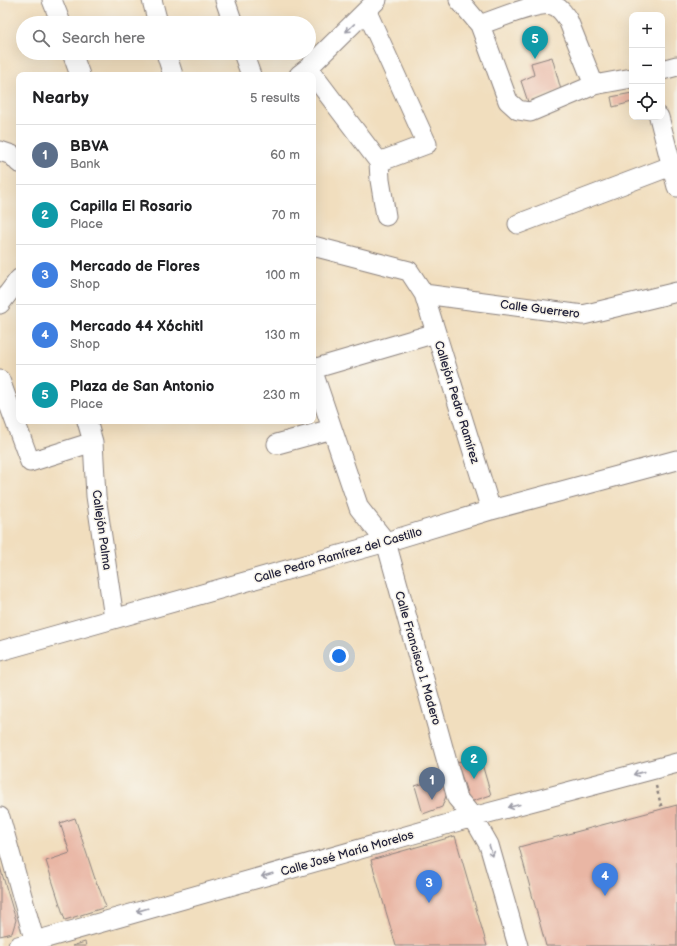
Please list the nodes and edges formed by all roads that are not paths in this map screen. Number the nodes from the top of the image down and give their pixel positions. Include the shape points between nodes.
1 (52, 0) edge
2 (152, 0) edge
3 (225, 0) edge
4 (459, 0) edge
5 (372, 6) edge
6 (58, 16) edge
7 (156, 16) edge
8 (231, 16) edge
9 (480, 25) junction
10 (75, 60) edge
11 (168, 60) edge
12 (246, 60) edge
13 (316, 60) edge
14 (316, 60) edge
15 (677, 66) edge
16 (665, 69) edge
17 (79, 72) edge
18 (172, 72) edge
19 (251, 72) edge
20 (303, 72) edge
21 (629, 79) edge
22 (594, 85) junction
23 (316, 87) edge
24 (660, 120) edge
25 (0, 151) edge
26 (16, 160) edge
27 (379, 162) junction
28 (671, 166) junction
29 (677, 187) edge
30 (386, 216) dead end
31 (518, 224) dead end
32 (316, 247) edge
33 (16, 283) edge
34 (677, 292) edge
35 (424, 294) junction
36 (0, 304) edge
37 (436, 333) junction
38 (316, 368) edge
39 (0, 380) edge
40 (316, 381) edge
41 (16, 424) edge
42 (16, 424) edge
43 (88, 424) edge
44 (332, 429) junction
45 (93, 442) junction
46 (277, 444) dead end
47 (677, 460) edge
48 (491, 510) junction
49 (386, 542) junction
50 (114, 618) junction
51 (0, 651) edge
52 (677, 763) edge
53 (0, 817) edge
54 (473, 817) junction
55 (29, 944) edge
56 (518, 946) edge

1 - 6 street
2 - 7 street
3 - 8 street
4 - 9 street
5 -> 13 street
5 - 27 street via 427,144
9 - 22 street via 539,4 554,5 568,20
9 - 22 street via 508,101 518,110 530,112
10 - 17 street
11 - 18 street
12 - 19 street
14 -> 20 street
15 - 16 street
21 - 22 street
23 - 27 street
24 - 28 street
25 - 26 street via 12,155
27 - 30 street
28 - 29 street
28 - 31 street
32 - 35 street, Callejón Pedro Ramírez via 409,271
33 - 36 street
34 - 35 street, Calle Guerrero via 584,315
35 - 37 street, Callejón Pedro Ramírez
37 - 38 street
37 - 48 street, Callejón Pedro Ramírez
39 - 42 street
40 - 44 street, Calle Francisco I. Madero
41 - 45 street via 30,462
43 - 45 street, Callejón Palma
44 - 46 street
44 - 49 street, Calle Francisco I. Madero via 359,508
45 - 50 street, Callejón Palma via 96,496
47 - 48 street, Calle Pedro Ramírez del Castillo
48 - 49 street, Calle Pedro Ramírez del Castillo
49 - 50 street, Calle Pedro Ramírez del Castillo
49 - 54 street, Calle Francisco I. Madero via 457,798
50 - 51 street, Calle Pedro Ramírez del Castillo
52 -> 54 street, Calle José María Morelos
53 - 55 street
54 -> 55 street, Calle José María Morelos
54 -> 56 street, Calle Francisco I. Madero via 489,846

